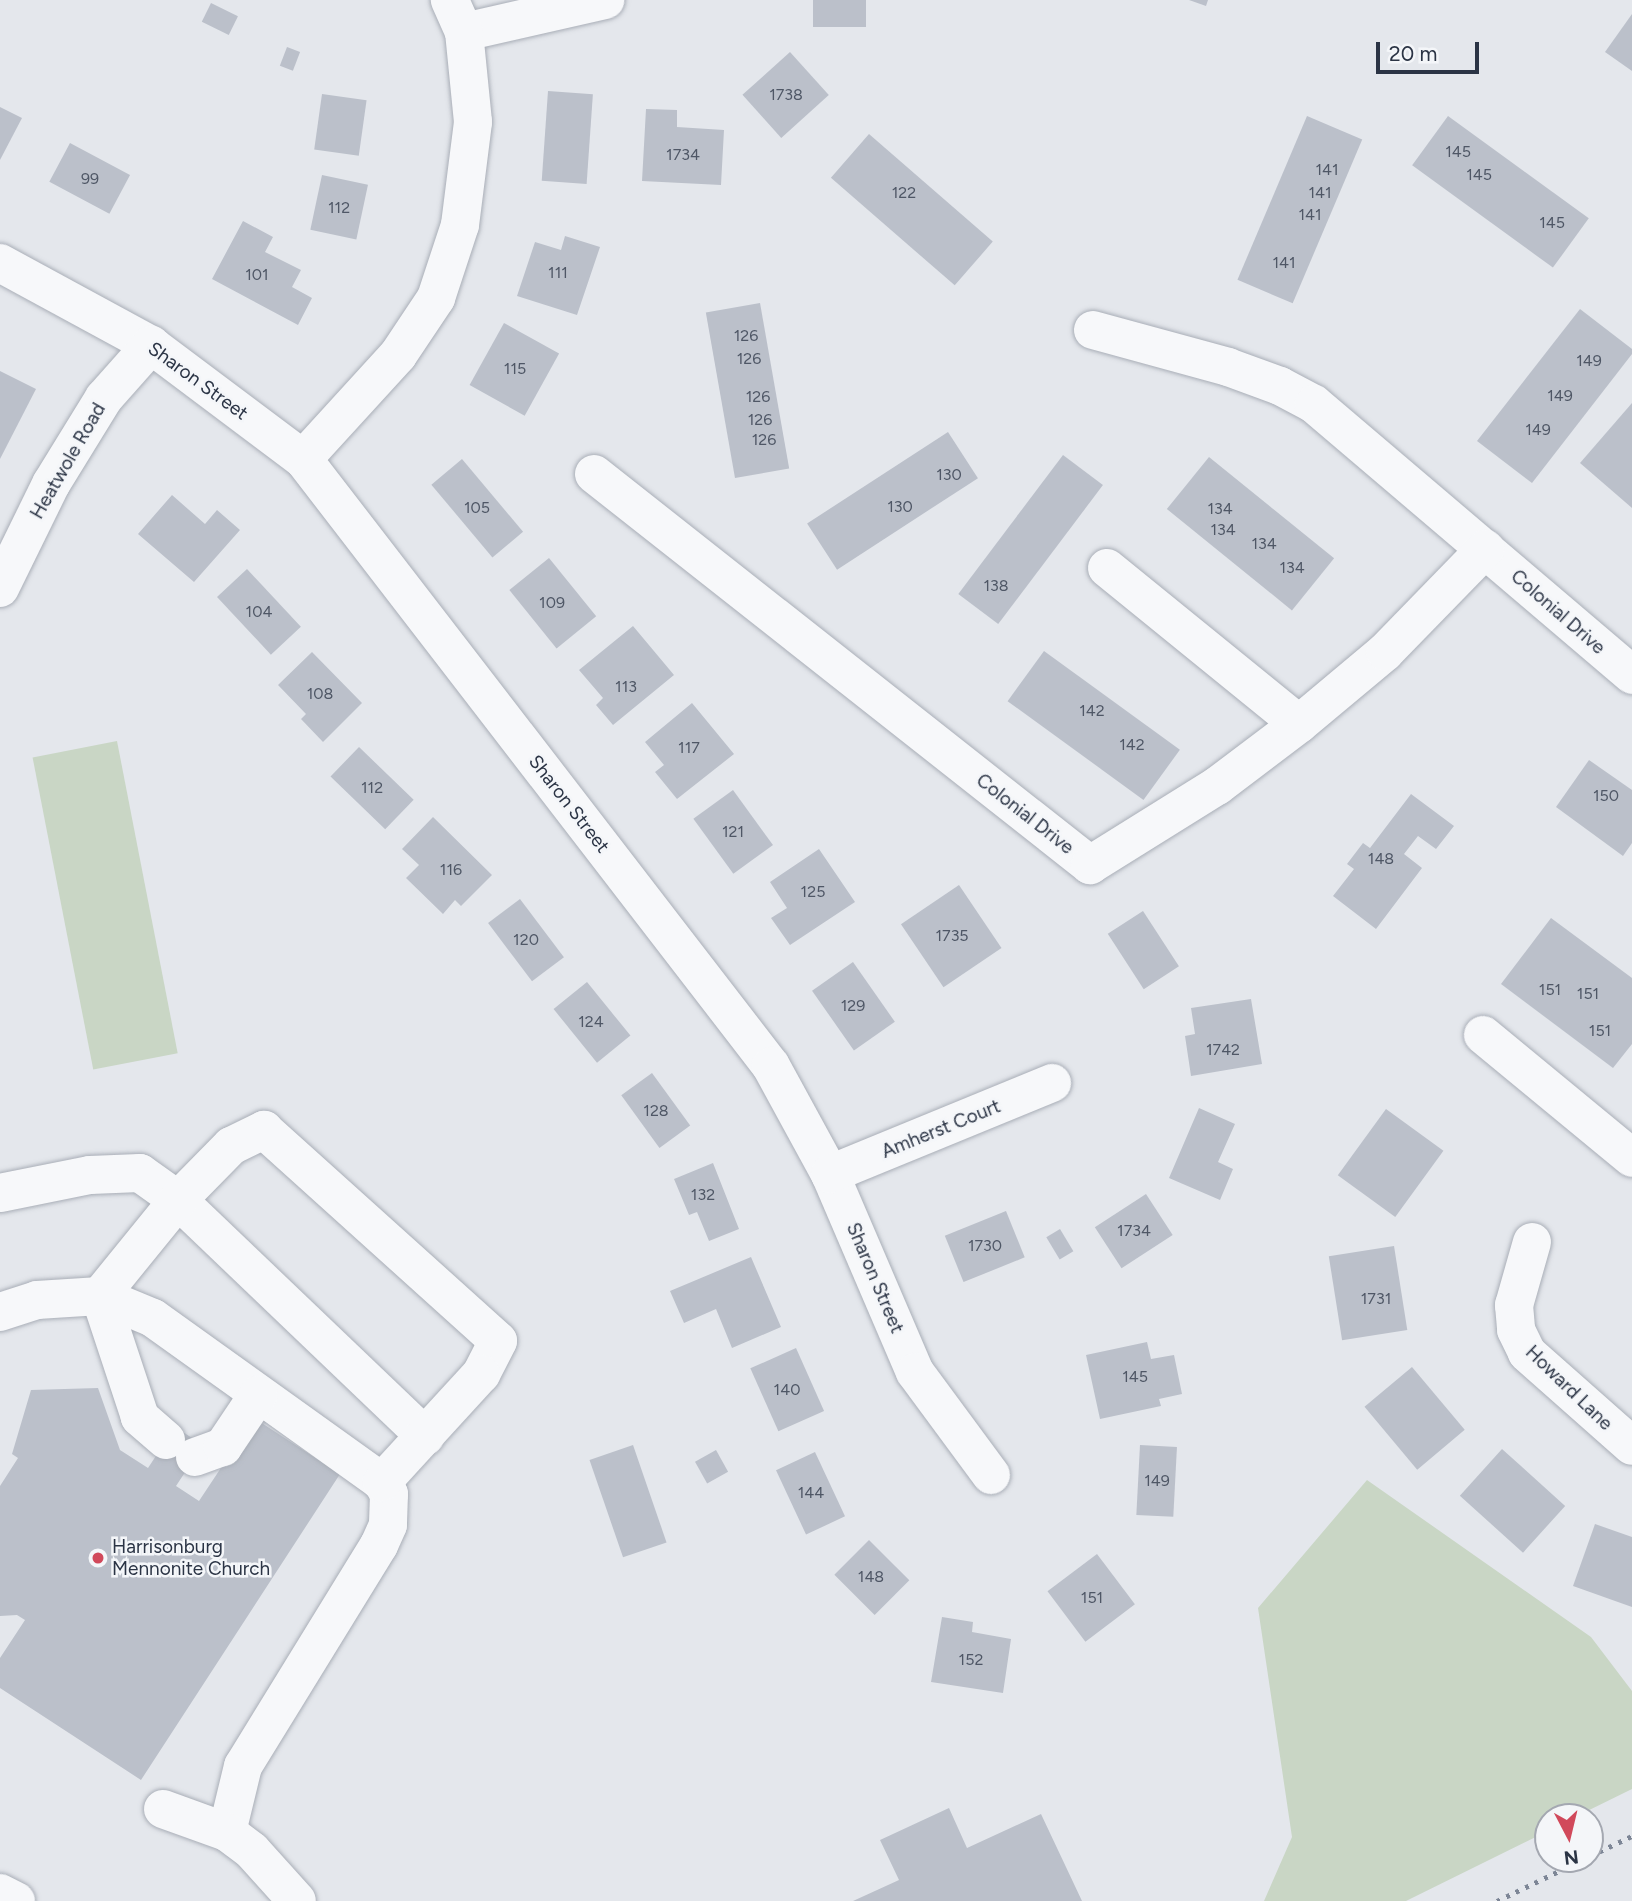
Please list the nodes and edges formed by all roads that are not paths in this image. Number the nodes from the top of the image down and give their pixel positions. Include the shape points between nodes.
1 (604, 0) edge
2 (457, 16) edge
3 (0, 262) edge
4 (1093, 330) dead end
5 (151, 345) junction
6 (303, 459) junction
7 (594, 474) dead end
8 (1485, 549) junction
9 (1107, 568) dead end
10 (0, 588) edge
11 (1632, 675) edge
12 (1298, 724) junction
13 (1483, 1035) dead end
14 (1052, 1083) dead end
15 (1632, 1158) edge
16 (830, 1174) junction
17 (0, 1193) edge
18 (178, 1200) junction
19 (1532, 1242) dead end
20 (100, 1296) junction
21 (0, 1312) edge
22 (258, 1395) junction
23 (425, 1436) junction
24 (1632, 1446) edge
25 (991, 1475) dead end
26 (382, 1482) junction
27 (163, 1809) dead end
28 (228, 1832) junction
29 (0, 1893) edge
30 (16, 1901) edge
31 (297, 1901) edge

1 - 2 street
2 - 6 street via 473,122 460,225 436,298 398,355
3 - 5 street, Sharon Street
4 - 8 street, Colonial Drive via 1210,362 1294,393 1326,414
5 - 6 street, Sharon Street
5 - 10 street, Heatwole Road via 104,398 51,484
6 - 16 street, Sharon Street via 771,1066
7 - 12 street, Colonial Drive via 1090,865 1217,786
8 - 11 street, Colonial Drive
8 - 12 street, Colonial Drive via 1385,653
9 - 12 street
13 - 15 street
14 - 16 street, Amherst Court
16 - 25 street, Sharon Street via 915,1371
17 - 18 street via 90,1175 140,1173
18 - 20 street
18 - 23 street
18 - 23 street via 231,1146 264,1130 498,1341 481,1374
19 - 24 street, Howard Lane via 1514,1306 1516,1330 1527,1353
20 - 21 street via 37,1300
20 - 22 street via 153,1318
20 - 22 street via 140,1417 180,1449 223,1447
22 - 26 street
23 - 26 street
26 - 28 street via 389,1494 388,1525 243,1766
27 - 28 street
28 - 31 street
29 - 30 street

